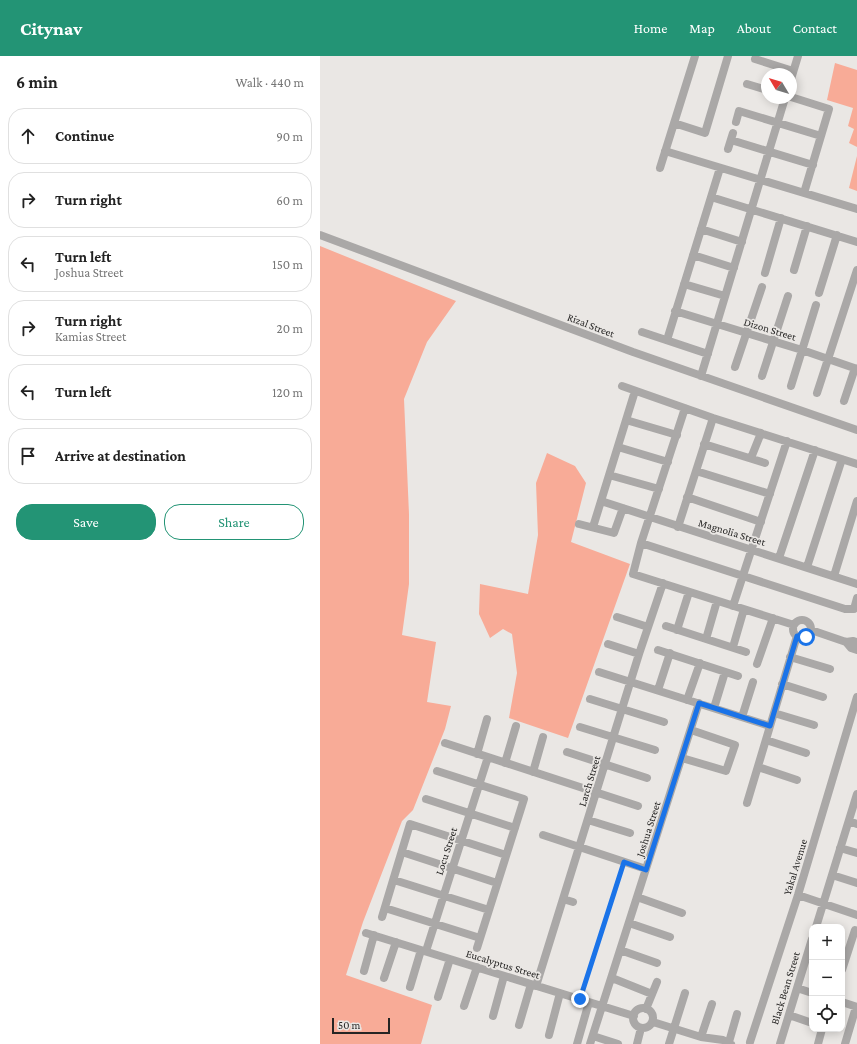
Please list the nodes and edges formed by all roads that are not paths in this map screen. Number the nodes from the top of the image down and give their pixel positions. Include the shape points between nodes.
1 (695, 56) edge
2 (728, 56) edge
3 (798, 56) edge
4 (754, 61) edge
5 (773, 68) edge
6 (794, 68) edge
7 (747, 84) dead end
8 (761, 88) edge
9 (797, 99) edge
10 (783, 104) edge
11 (736, 122) dead end
12 (674, 123) junction
13 (778, 123) junction
14 (821, 136) junction
15 (728, 149) dead end
16 (666, 151) junction
17 (769, 152) junction
18 (812, 165) junction
19 (660, 168) dead end
20 (720, 168) junction
21 (760, 180) junction
22 (804, 194) junction
23 (711, 197) junction
24 (752, 209) junction
25 (857, 209) edge
26 (781, 218) junction
27 (808, 226) junction
28 (701, 229) junction
29 (320, 235) edge
30 (837, 235) junction
31 (742, 242) junction
32 (857, 242) edge
33 (693, 256) junction
34 (734, 268) junction
35 (794, 270) dead end
36 (857, 270) edge
37 (765, 273) dead end
38 (684, 284) junction
39 (762, 287) dead end
40 (819, 293) dead end
41 (725, 296) junction
42 (788, 296) dead end
43 (816, 305) dead end
44 (675, 311) junction
45 (717, 324) junction
46 (642, 332) dead end
47 (747, 333) junction
48 (667, 340) junction
49 (774, 341) junction
50 (802, 350) junction
51 (708, 354) junction
52 (829, 359) junction
53 (735, 367) dead end
54 (856, 369) edge
55 (701, 376) junction
56 (762, 376) dead end
57 (622, 386) dead end
58 (791, 386) dead end
59 (635, 391) junction
60 (817, 393) dead end
61 (844, 401) dead end
62 (685, 408) junction
63 (713, 418) junction
64 (626, 420) junction
65 (857, 430) edge
66 (761, 432) junction
67 (677, 435) junction
68 (787, 441) junction
69 (704, 444) junction
70 (618, 447) junction
71 (815, 450) junction
72 (751, 458) junction
73 (842, 459) junction
74 (668, 462) junction
75 (765, 463) dead end
76 (857, 464) edge
77 (696, 471) junction
78 (609, 475) junction
79 (659, 489) junction
80 (770, 494) junction
81 (687, 497) junction
82 (857, 500) edge
83 (601, 501) junction
84 (623, 508) junction
85 (650, 517) junction
86 (761, 522) junction
87 (579, 524) dead end
88 (593, 527) junction
89 (678, 527) junction
90 (641, 544) junction
91 (752, 549) junction
92 (779, 558) junction
93 (807, 567) junction
94 (834, 576) junction
95 (743, 577) junction
96 (663, 583) junction
97 (857, 584) edge
98 (689, 592) junction
99 (857, 598) edge
100 (717, 600) junction
101 (733, 606) junction
102 (744, 609) junction
103 (617, 617) dead end
104 (773, 618) junction
105 (794, 625) junction
106 (666, 626) dead end
107 (648, 627) junction
108 (677, 630) junction
109 (811, 630) junction
110 (797, 636) junction
111 (706, 639) junction
112 (846, 642) junction
113 (857, 642) edge
114 (608, 644) dead end
115 (733, 648) junction
116 (658, 650) dead end
117 (857, 650) edge
118 (746, 652) dead end
119 (670, 653) junction
120 (639, 654) junction
121 (790, 657) junction
122 (700, 663) junction
123 (757, 664) dead end
124 (830, 669) dead end
125 (599, 672) dead end
126 (725, 672) junction
127 (738, 676) dead end
128 (631, 682) junction
129 (753, 682) dead end
130 (782, 684) junction
131 (658, 690) junction
132 (823, 697) dead end
133 (590, 699) dead end
134 (687, 700) junction
135 (857, 700) edge
136 (699, 703) junction
137 (714, 708) junction
138 (622, 710) junction
139 (774, 713) junction
140 (742, 717) junction
141 (488, 719) dead end
142 (664, 722) dead end
143 (814, 725) dead end
144 (516, 726) dead end
145 (770, 726) junction
146 (580, 727) dead end
147 (691, 730) junction
148 (543, 737) dead end
149 (614, 738) junction
150 (766, 740) junction
151 (445, 743) dead end
152 (655, 750) dead end
153 (567, 752) dead end
154 (806, 753) dead end
155 (477, 754) junction
156 (488, 757) junction
157 (682, 758) junction
158 (505, 763) junction
159 (605, 764) junction
160 (758, 767) junction
161 (437, 771) dead end
162 (533, 772) junction
163 (647, 778) dead end
164 (797, 780) dead end
165 (479, 784) junction
166 (596, 793) junction
167 (857, 794) edge
168 (426, 799) dead end
169 (747, 803) dead end
170 (638, 806) dead end
171 (470, 813) junction
172 (588, 820) junction
173 (849, 821) junction
174 (857, 824) edge
175 (515, 828) junction
176 (630, 833) dead end
177 (543, 835) dead end
178 (461, 840) junction
179 (579, 846) junction
180 (840, 848) junction
181 (402, 852) junction
182 (857, 853) edge
183 (506, 854) junction
184 (452, 868) junction
185 (646, 870) junction
186 (832, 875) junction
187 (394, 880) junction
188 (497, 883) junction
189 (857, 883) edge
190 (444, 895) junction
191 (798, 895) junction
192 (637, 897) junction
193 (563, 899) junction
194 (573, 902) dead end
195 (823, 903) junction
196 (384, 908) junction
197 (489, 910) junction
198 (682, 913) dead end
199 (857, 915) edge
200 (382, 917) dead end
201 (629, 923) junction
202 (434, 924) junction
203 (817, 924) edge
204 (854, 930) dead end
205 (366, 933) dead end
206 (374, 935) junction
207 (670, 937) dead end
208 (480, 938) junction
209 (396, 942) junction
210 (846, 942) edge
211 (477, 948) dead end
212 (620, 950) junction
213 (423, 951) junction
214 (809, 958) edge
215 (450, 959) junction
216 (843, 960) edge
217 (657, 963) dead end
218 (477, 967) junction
219 (364, 971) dead end
220 (504, 976) junction
221 (384, 978) dead end
222 (612, 978) junction
223 (657, 982) dead end
224 (534, 985) junction
225 (410, 987) dead end
226 (797, 988) junction
227 (809, 992) edge
228 (560, 993) junction
229 (685, 993) dead end
230 (652, 994) junction
231 (438, 997) dead end
232 (590, 1002) junction
233 (845, 1003) edge
234 (712, 1004) dead end
235 (464, 1006) dead end
236 (602, 1006) junction
237 (857, 1007) edge
238 (646, 1009) junction
239 (737, 1014) dead end
240 (788, 1015) junction
241 (493, 1016) dead end
242 (634, 1016) junction
243 (653, 1022) junction
244 (809, 1022) edge
245 (519, 1025) dead end
246 (641, 1028) junction
247 (674, 1029) junction
248 (821, 1032) edge
249 (848, 1034) junction
250 (549, 1035) dead end
251 (701, 1037) junction
252 (857, 1037) edge
253 (591, 1040) edge
254 (730, 1043) edge
255 (750, 1043) edge
256 (782, 1043) edge
257 (576, 1044) edge
258 (618, 1044) edge
259 (636, 1044) edge
260 (669, 1044) edge
261 (711, 1044) edge
262 (818, 1044) edge
263 (845, 1044) edge

1 - 12 street
2 - 12 street via 705,133
3 - 6 street
4 - 5 street
7 - 8 street
9 - 14 street via 828,109
10 - 13 street
11 - 13 street via 739,111
12 - 16 street
13 - 14 street
13 - 17 street
14 - 18 street
15 - 17 street via 732,137
16 - 19 street
16 - 20 street
17 - 18 street
17 - 21 street
18 - 22 street
20 - 21 street
20 - 23 street
21 - 22 street
21 - 24 street
22 - 25 street
23 - 24 street
23 - 28 street
24 - 26 street
24 - 31 street
26 - 27 street
26 - 37 street
27 - 30 street
27 - 35 street
28 - 31 street
28 - 33 street
29 - 55 street, Rizal Street
30 - 32 street
30 - 40 street
31 - 34 street
33 - 34 street
33 - 38 street
34 - 41 street
36 - 52 street
38 - 41 street
38 - 44 street
39 - 47 street
41 - 45 street
42 - 49 street
43 - 50 street
44 - 45 street, Dizon Street
44 - 48 street
45 - 47 street, Dizon Street
45 - 51 street
46 - 48 street
47 - 49 street, Dizon Street
47 - 53 street
48 - 51 street
49 - 50 street, Dizon Street
49 - 56 street
50 - 52 street, Dizon Street
50 - 58 street
51 - 55 street
52 - 54 street, Dizon Street
52 - 60 street
54 - 61 street
55 - 65 street, Rizal Street
57 - 59 street
59 - 62 street
59 - 64 street
62 - 63 street
62 - 67 street
63 - 66 street
63 - 69 street
64 - 67 street
64 - 70 street
66 - 68 street
66 - 72 street
67 - 74 street
68 - 71 street
68 - 80 street
69 - 72 street
69 - 77 street
70 - 74 street
70 - 78 street
71 - 73 street
71 - 92 street
72 - 75 street
73 - 76 street
73 - 93 street
74 - 79 street
77 - 80 street
77 - 81 street
78 - 79 street
78 - 83 street
79 - 85 street
80 - 86 street
81 - 86 street
81 - 89 street
82 - 94 street
83 - 84 street, Magnolia Street
83 - 88 street
84 - 85 street, Magnolia Street
84 - 88 street via 614,534
85 - 89 street, Magnolia Street
85 - 90 street
86 - 91 street
87 - 88 street
89 - 91 street, Magnolia Street
90 - 95 street
90 - 96 street via 633,574
91 - 92 street, Magnolia Street
91 - 95 street
92 - 93 street, Magnolia Street
93 - 94 street, Magnolia Street
94 - 97 street, Magnolia Street
95 - 99 street via 845,609 854,609
95 - 101 street
96 - 98 street
96 - 107 street, Larch Street
98 - 100 street
98 - 108 street
100 - 101 street
100 - 111 street
101 - 102 street
102 - 104 street
102 - 115 street
103 - 107 street
104 - 105 street
104 - 123 street
105 - 109 street via 805,620 811,626
105 - 110 street
106 - 108 street
107 - 120 street, Larch Street
108 - 111 street
109 - 110 street via 806,637
109 - 112 street
110 - 121 street
111 - 115 street
112 - 113 street
112 - 117 street
114 - 120 street
115 - 118 street
116 - 119 street
119 - 122 street
119 - 131 street
120 - 128 street, Larch Street
121 - 124 street
121 - 130 street
122 - 126 street
122 - 134 street
125 - 128 street
126 - 127 street
126 - 137 street
128 - 131 street
128 - 138 street, Larch Street
129 - 140 street
130 - 132 street
130 - 139 street
131 - 134 street
133 - 138 street
134 - 136 street
135 - 191 street, Yakal Avenue
136 - 137 street
136 - 147 street, Joshua Street
137 - 140 street
138 - 142 street
138 - 149 street, Larch Street
139 - 143 street
139 - 145 street
140 - 145 street
141 - 155 street
144 - 158 street
145 - 150 street
146 - 149 street
147 - 157 street, Joshua Street
147 - 157 street via 735,745 726,771
148 - 162 street
149 - 152 street
149 - 159 street, Larch Street
150 - 154 street
150 - 160 street
151 - 155 street
153 - 159 street
155 - 156 street
156 - 158 street
156 - 165 street, Locu Street
157 - 185 street, Joshua Street
158 - 162 street
159 - 163 street
159 - 166 street, Larch Street
160 - 164 street
160 - 169 street
161 - 165 street
162 - 166 street
165 - 171 street, Locu Street
165 - 175 street via 524,799
166 - 170 street
166 - 172 street, Larch Street
167 - 173 street
168 - 171 street
171 - 175 street
171 - 178 street, Locu Street
172 - 176 street
172 - 179 street, Larch Street
173 - 174 street
173 - 180 street
175 - 183 street
177 - 179 street
178 - 181 street via 410,824
178 - 183 street
178 - 184 street, Locu Street
179 - 185 street
179 - 193 street, Larch Street via 566,880
180 - 182 street
180 - 186 street
181 - 184 street
181 - 187 street
183 - 188 street
184 - 188 street
184 - 190 street, Locu Street
185 - 192 street, Joshua Street
186 - 189 street
186 - 195 street
187 - 190 street
187 - 196 street
188 - 197 street
190 - 197 street
190 - 202 street, Locu Street
191 - 195 street
191 - 255 street, Yakal Avenue
192 - 198 street
192 - 201 street, Joshua Street
193 - 194 street
193 - 224 street, Larch Street
195 - 199 street
195 - 203 street
196 - 200 street
196 - 202 street
197 - 208 street
201 - 207 street
201 - 212 street, Joshua Street
202 - 208 street
202 - 213 street, Locu Street
204 - 210 street
205 - 206 street, Eucalyptus Street
206 - 209 street, Eucalyptus Street
206 - 219 street
208 - 211 street
209 - 213 street, Eucalyptus Street
209 - 221 street
210 - 216 street
212 - 217 street
212 - 222 street, Joshua Street
213 - 215 street, Eucalyptus Street
213 - 225 street, Locu Street
214 - 226 street, Black Bean Street
215 - 218 street, Eucalyptus Street
215 - 231 street
218 - 220 street, Eucalyptus Street
218 - 235 street
220 - 224 street, Eucalyptus Street
220 - 241 street
222 - 230 street
222 - 236 street, Joshua Street
223 - 230 street
224 - 228 street, Eucalyptus Street
224 - 245 street, Larch Street
226 - 227 street
226 - 240 street, Black Bean Street
228 - 232 street, Eucalyptus Street
228 - 250 street
229 - 247 street
230 - 238 street
232 - 236 street, Eucalyptus Street
232 - 257 street
233 - 237 street
234 - 251 street
236 - 242 street, Eucalyptus Street
236 - 253 street, Joshua Street
237 - 249 street
238 - 242 street via 639,1010
238 - 243 street via 652,1014
239 - 254 street
240 - 244 street
240 - 256 street, Black Bean Street
242 - 246 street via 634,1022
243 - 246 street via 648,1027
243 - 247 street
246 - 259 street
247 - 251 street
247 - 260 street
248 - 262 street
249 - 252 street
249 - 263 street
251 - 254 street
251 - 261 street
253 - 258 street

